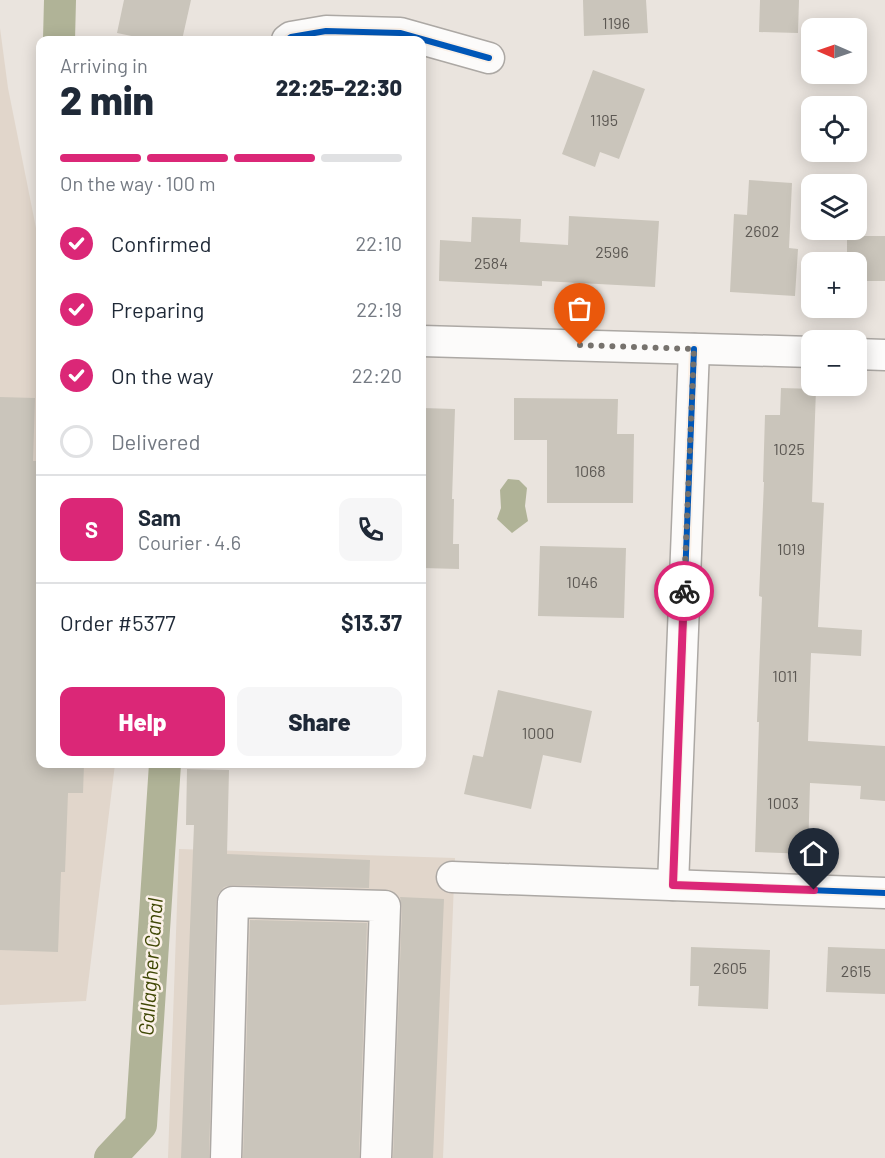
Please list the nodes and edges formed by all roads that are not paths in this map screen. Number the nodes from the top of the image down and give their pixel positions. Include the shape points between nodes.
1 (297, 36) edge
2 (411, 36) edge
3 (426, 40) edge
4 (489, 58) dead end
5 (426, 340) edge
6 (694, 349) junction
7 (801, 352) edge
8 (867, 354) edge
9 (885, 355) edge
10 (452, 877) dead end
11 (673, 885) junction
12 (885, 893) edge
13 (226, 1158) edge
14 (376, 1158) edge

1 - 2 street via 326,31
3 - 4 street
5 - 6 street
6 - 7 street
6 - 11 street
8 - 9 street
10 - 11 street
11 - 12 street
13 - 14 street via 232,902 385,906

